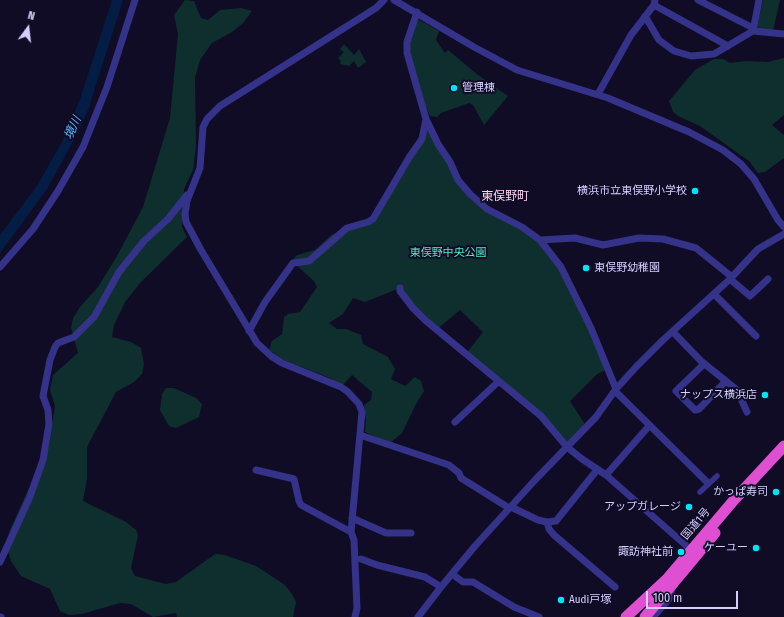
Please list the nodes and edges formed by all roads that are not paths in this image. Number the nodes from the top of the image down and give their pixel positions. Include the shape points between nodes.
1 (135, 0) edge
2 (384, 0) edge
3 (394, 0) edge
4 (698, 0) edge
5 (759, 0) edge
6 (655, 3) edge
7 (417, 12) junction
8 (645, 16) junction
9 (753, 30) junction
10 (784, 34) edge
11 (728, 46) junction
12 (598, 94) junction
13 (426, 119) junction
14 (194, 182) junction
15 (784, 227) edge
16 (784, 234) edge
17 (540, 240) junction
18 (0, 267) edge
19 (731, 278) junction
20 (768, 279) dead end
21 (400, 288) dead end
22 (714, 294) junction
23 (249, 331) junction
24 (672, 332) junction
25 (756, 336) dead end
26 (704, 364) junction
27 (726, 381) junction
28 (498, 382) junction
29 (616, 390) junction
30 (747, 412) dead end
31 (455, 422) dead end
32 (648, 426) junction
33 (360, 435) junction
34 (784, 446) edge
35 (567, 447) junction
36 (784, 456) edge
37 (256, 470) dead end
38 (597, 470) junction
39 (606, 475) junction
40 (717, 476) dead end
41 (708, 483) junction
42 (700, 492) dead end
43 (510, 508) junction
44 (352, 518) junction
45 (547, 522) junction
46 (351, 532) junction
47 (411, 533) dead end
48 (691, 550) junction
49 (361, 559) dead end
50 (0, 562) edge
51 (452, 574) junction
52 (674, 583) junction
53 (441, 587) junction
54 (615, 587) dead end
55 (355, 617) edge
56 (418, 617) edge
57 (539, 617) edge
58 (626, 617) edge
59 (636, 617) edge
60 (646, 617) edge
61 (653, 617) edge

1 - 18 street via 107,87 82,147 33,229
2 - 14 street via 372,11 213,112 203,127 202,156
3 - 7 street
4 - 9 street
5 - 9 street
6 - 8 street
6 - 11 street
7 - 12 street via 517,70
7 - 13 street via 406,48
8 - 11 street via 656,37 674,51 700,56 714,54
8 - 12 street via 631,35
9 - 10 street
9 - 11 street
12 - 15 street via 689,132 723,150 741,164 754,179
13 - 17 street via 458,180 470,194 487,209 522,227
13 - 23 street via 422,139 373,218 347,228 309,261 293,263 265,302
14 - 23 street via 185,208 186,222
14 - 50 street via 168,219 144,241 119,272 94,317 74,337 58,343 55,347 43,396 49,424 43,460 29,499
16 - 19 street via 758,249
17 - 19 street via 575,238 603,244 639,238 663,239 696,248
17 - 29 street via 564,273 591,328
19 - 20 street via 750,296
19 - 22 street
21 - 28 street via 413,308 425,320
22 - 24 street
22 - 25 street
23 - 33 street via 257,343 282,364 325,380 348,392 359,404 362,412
24 - 26 street
24 - 29 street
26 - 27 street
26 - 27 street via 676,391 695,410 699,409
27 - 30 street via 739,393
28 - 31 street
28 - 35 street via 541,416
29 - 32 street
29 - 35 street via 596,417
32 - 39 street
32 - 41 street
33 - 43 street via 449,465 460,478
33 - 44 street
34 - 48 highway, 国道1号
35 - 38 street
35 - 43 street
36 - 52 highway, 国道1号 via 741,502
37 - 46 street via 294,479 301,504
38 - 39 street
38 - 45 street via 556,521
39 - 48 street
40 - 41 street
41 - 42 street
43 - 45 street
43 - 51 street
44 - 46 street
44 - 47 street via 386,533
45 - 54 street via 554,534
46 - 55 street via 354,540
48 - 58 highway, 国道1号 via 658,589
49 - 53 street via 382,567 425,577
51 - 53 street
51 - 57 street via 463,582 473,582 514,607
52 - 59 highway
52 - 60 highway, 国道1号
52 - 61 street via 669,599
53 - 56 street

